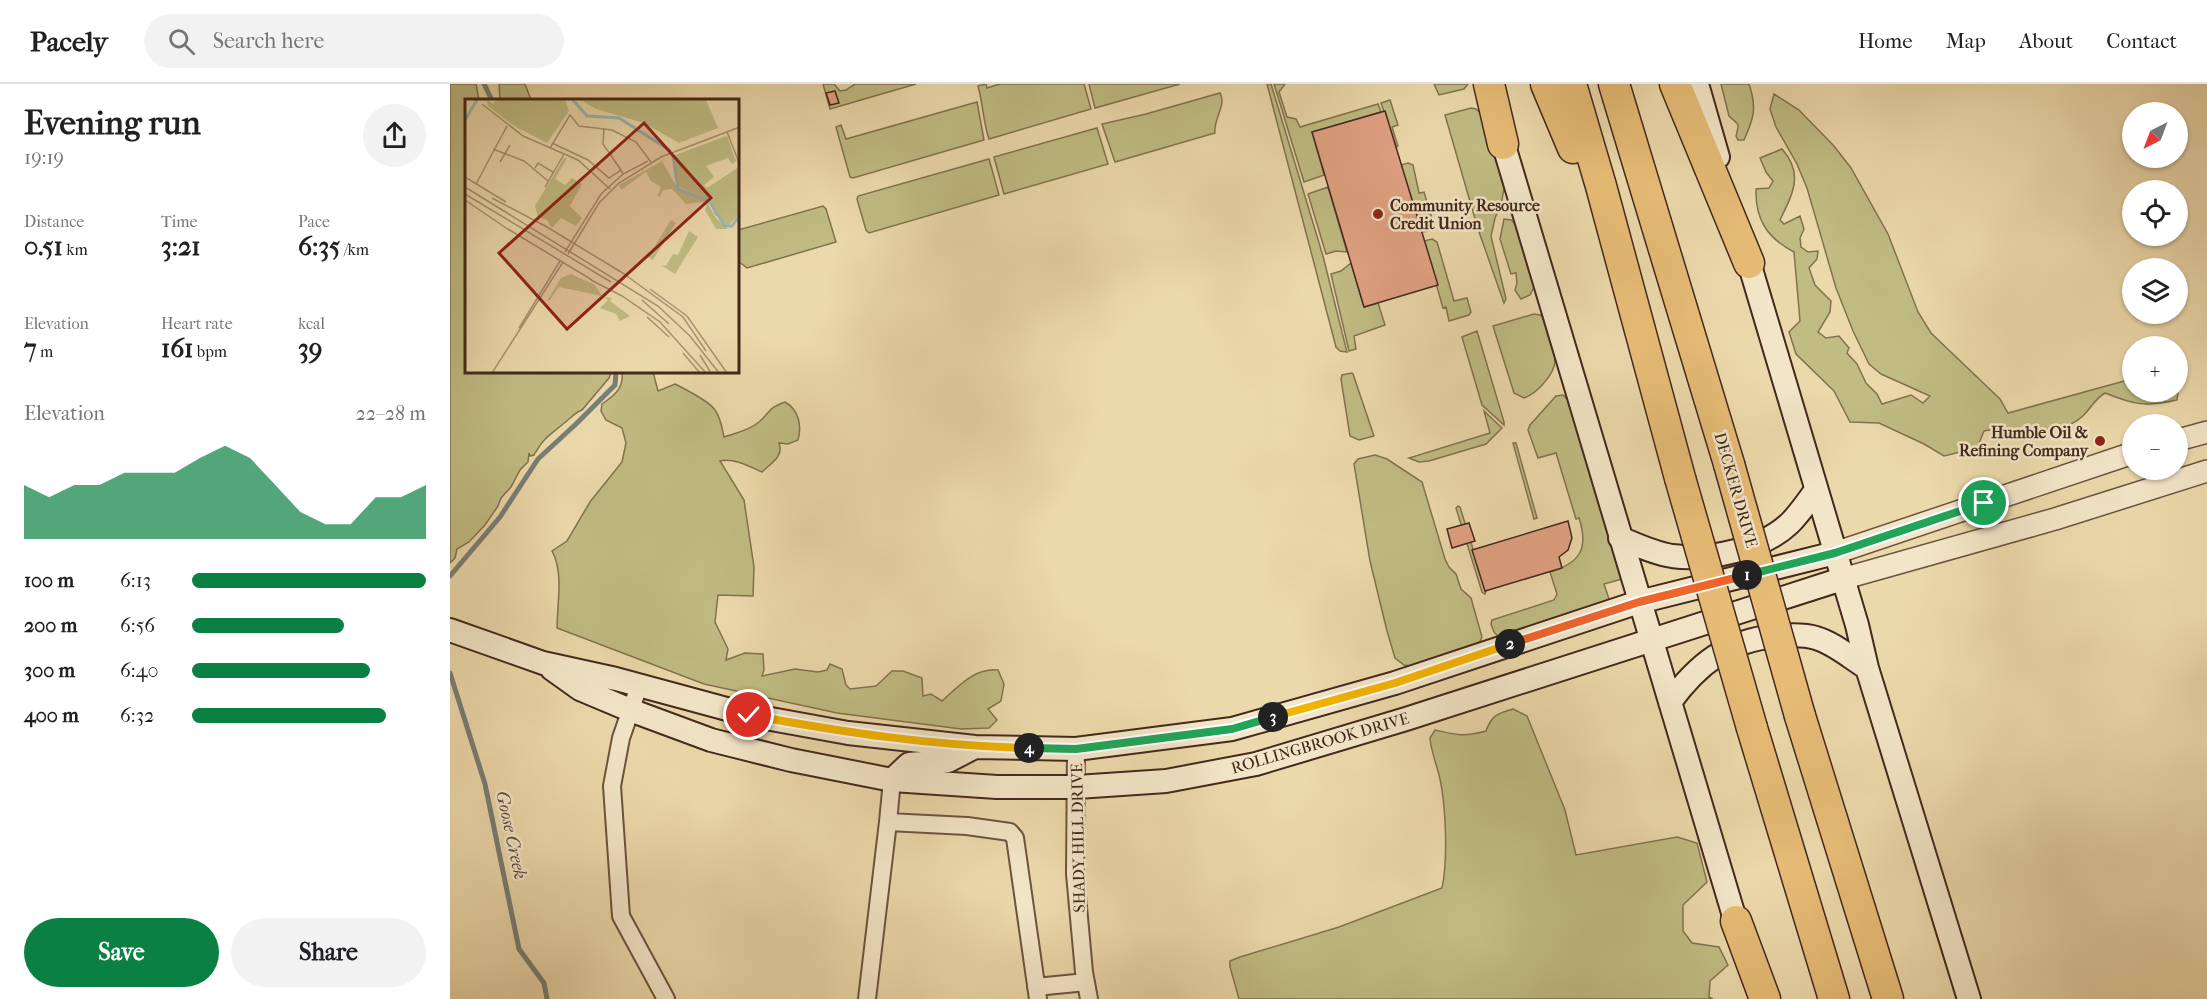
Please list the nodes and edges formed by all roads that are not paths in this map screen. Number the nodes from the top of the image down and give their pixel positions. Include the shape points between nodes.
1 (1488, 84) edge
2 (1546, 84) edge
3 (1571, 84) edge
4 (1614, 84) edge
5 (1675, 84) edge
6 (1696, 84) edge
7 (1503, 144) joint
8 (1601, 186) junction
9 (1749, 263) junction
10 (2207, 432) edge
11 (2188, 437) edge
12 (2122, 457) edge
13 (2207, 471) edge
14 (1816, 490) junction
15 (1620, 538) junction
16 (1835, 553) junction
17 (1842, 579) junction
18 (1639, 602) junction
19 (450, 630) edge
20 (1651, 641) junction
21 (543, 663) junction
22 (1867, 669) junction
23 (639, 686) junction
24 (1670, 702) junction
25 (630, 710) junction
26 (975, 747) junction
27 (1076, 749) junction
28 (892, 780) junction
29 (1077, 787) junction
30 (888, 822) junction
31 (1736, 921) junction
32 (1088, 991) edge
33 (1037, 993) edge
34 (666, 999) edge
35 (867, 999) edge
36 (1758, 999) edge
37 (1765, 999) edge
38 (1834, 999) edge
39 (1888, 999) edge
40 (1969, 999) edge

1 - 7 highway
2 - 8 highway via 1569,143
3 - 8 highway
4 - 39 highway, DECKER DRIVE, bridge via 1729,464 1800,716
5 - 9 highway
6 - 9 main road
7 - 15 main road
8 - 38 highway, bridge via 1680,478
9 - 14 main road
10 - 11 street
12 - 16 street
13 - 17 street
14 - 15 main road via 1790,523 1743,549 1692,557 1648,550
14 - 16 main road
15 - 18 main road
16 - 17 main road
16 - 18 main road
17 - 20 main road, ROLLINGBROOK DRIVE
17 - 22 main road
18 - 20 main road
18 - 27 main road via 1395,683 1232,729
19 - 21 main road
20 - 24 main road
20 - 29 main road, ROLLINGBROOK DRIVE via 1256,764 1166,781
21 - 23 main road
21 - 25 main road, ROLLINGBROOK DRIVE via 580,689
22 - 24 main road via 1816,638 1760,638 1733,646 1708,660
22 - 40 main road
23 - 25 street
23 - 26 main road via 749,715 826,729
24 - 31 main road
25 - 28 main road, ROLLINGBROOK DRIVE via 711,740
25 - 34 street via 612,786 621,916
26 - 27 main road
26 - 28 main road via 948,761 909,764
27 - 29 street, SHADY HILL DRIVE
28 - 29 main road, ROLLINGBROOK DRIVE via 997,787
28 - 30 street
29 - 32 street, SHADY HILL DRIVE via 1075,874
30 - 33 street via 967,826 1010,832 1015,837
30 - 35 street
31 - 36 main road
31 - 37 highway
32 - 33 street

